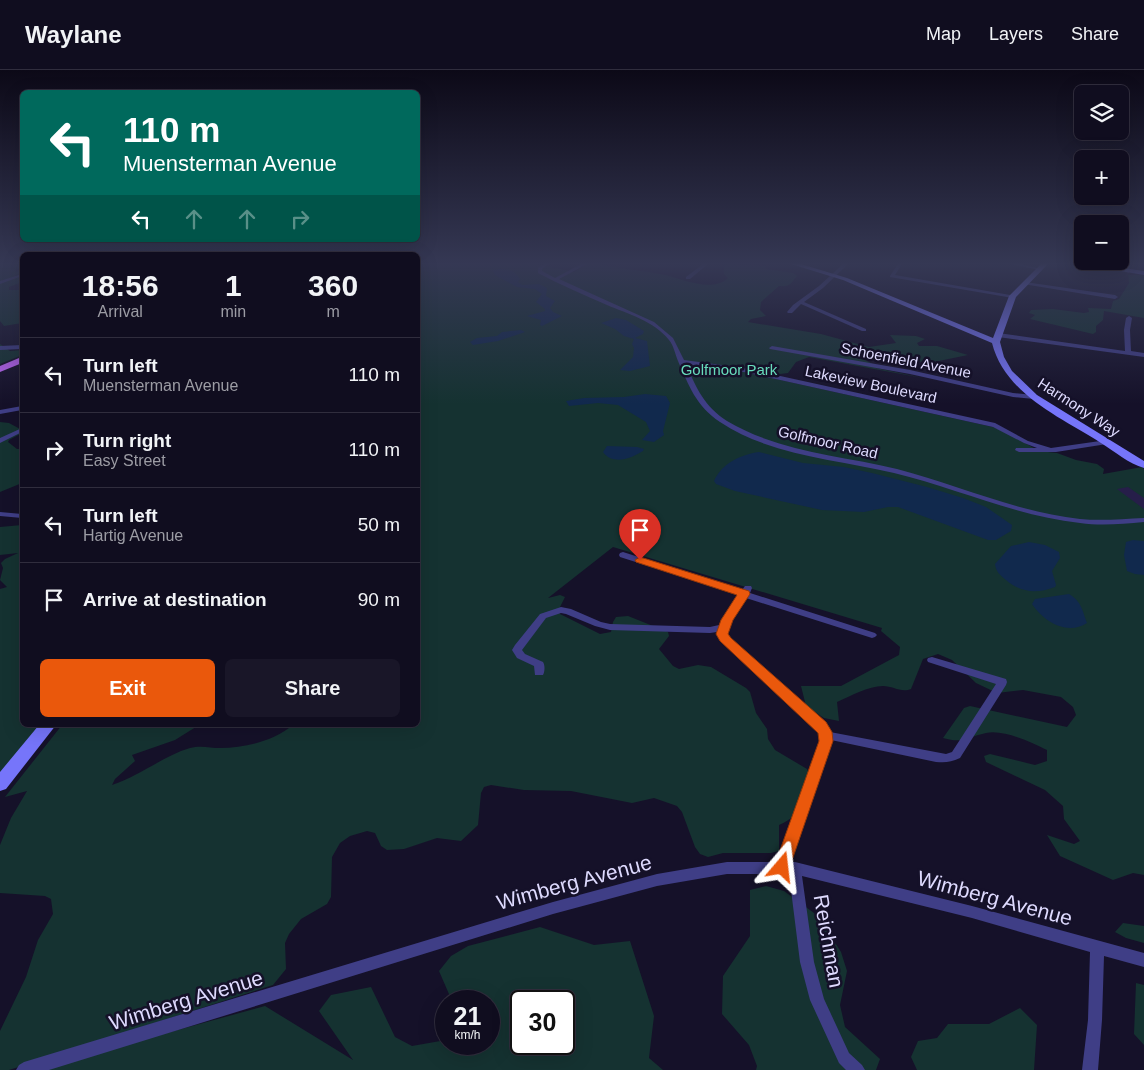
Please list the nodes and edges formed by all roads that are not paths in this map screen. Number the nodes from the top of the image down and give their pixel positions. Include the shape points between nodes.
1 (622, 311) edge
2 (820, 311) edge
3 (925, 311) edge
4 (1007, 311) edge
5 (1129, 318) dead end
6 (864, 330) dead end
7 (997, 338) junction
8 (20, 347) edge
9 (0, 348) edge
10 (772, 348) dead end
11 (1128, 353) junction
12 (1144, 355) edge
13 (20, 361) edge
14 (682, 362) junction
15 (0, 369) edge
16 (1034, 397) junction
17 (20, 408) edge
18 (0, 412) edge
19 (20, 431) edge
20 (0, 441) edge
21 (1107, 442) junction
22 (1019, 450) dead end
23 (1048, 450) junction
24 (1144, 465) edge
25 (0, 514) edge
26 (20, 516) edge
27 (1144, 520) edge
28 (623, 554) dead end
29 (746, 591) junction
30 (722, 628) junction
31 (872, 635) dead end
32 (932, 660) dead end
33 (539, 672) dead end
34 (46, 727) edge
35 (826, 735) junction
36 (0, 784) edge
37 (788, 868) junction
38 (1097, 946) junction
39 (1144, 960) edge
40 (24, 1070) edge
41 (858, 1070) edge
42 (1090, 1070) edge

1 - 14 street, Golfmoor Road via 658,328 671,339
2 - 6 street
3 - 7 street
4 - 7 street
5 - 11 street
7 - 11 street
7 - 16 street, Harmony Way via 1000,357 1009,372
8 - 9 street
10 - 16 street, Schoenfield Avenue
11 - 12 street
13 - 15 main road
14 - 23 street, Lakeview Boulevard via 744,370 995,425
14 - 27 street, Golfmoor Road via 693,391 702,404 725,422 771,443 902,473 1046,516 1099,523
16 - 21 street, Harmony Way
17 - 18 street
19 - 20 street
21 - 23 street, Lakeview Boulevard
21 - 24 street, Harmony Way
22 - 23 street, Lakeview Boulevard
25 - 26 street
28 - 29 street
29 - 30 street
29 - 31 street
30 - 33 street via 610,627 568,611 555,611 544,616 517,650 521,656 538,664
30 - 35 street via 726,641 821,726
32 - 35 street via 1002,682 959,751 948,759
34 - 36 street
35 - 37 street, Reichman
37 - 38 street, Wimberg Avenue
37 - 40 street, Wimberg Avenue via 727,868 652,881 471,932
37 - 41 street, Reichman via 817,1000 844,1058
38 - 39 street, Wimberg Avenue
38 - 42 street

